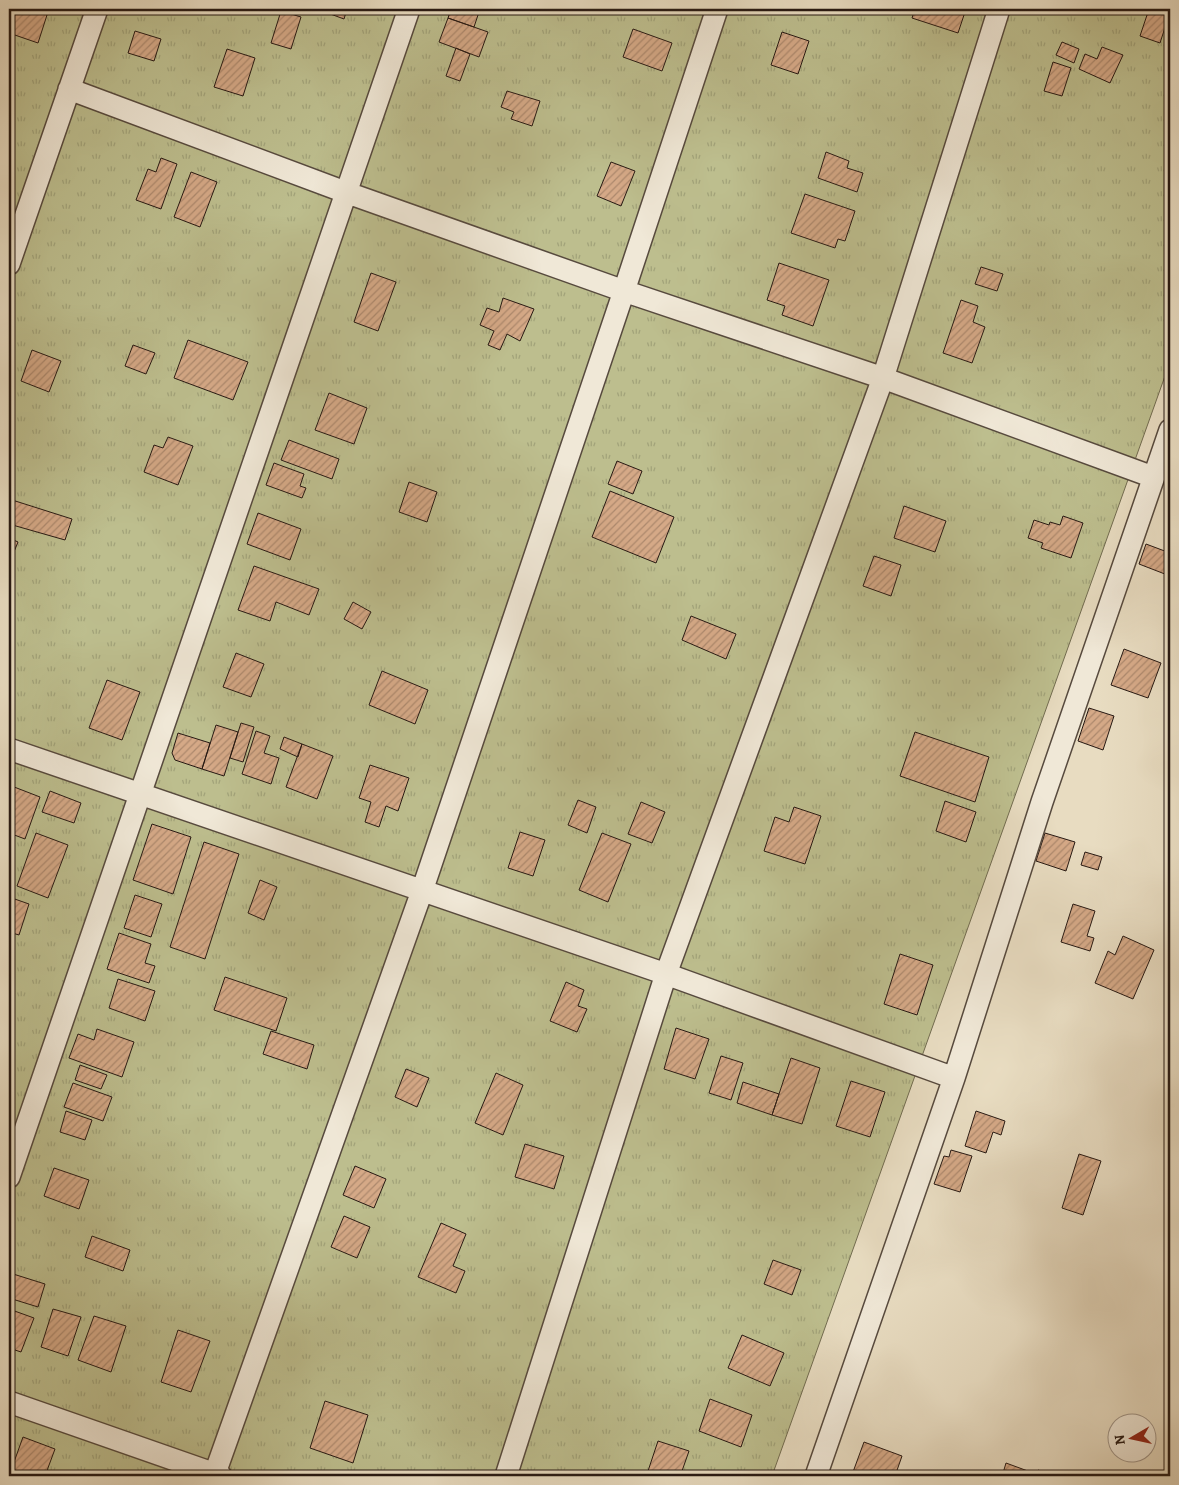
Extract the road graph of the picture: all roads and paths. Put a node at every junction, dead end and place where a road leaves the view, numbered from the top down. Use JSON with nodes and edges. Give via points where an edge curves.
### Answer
{"nodes":[{"id":1,"x":97,"y":9,"type":"edge"},
{"id":2,"x":409,"y":9,"type":"edge"},
{"id":3,"x":717,"y":9,"type":"edge"},
{"id":4,"x":999,"y":9,"type":"edge"},
{"id":5,"x":69,"y":89,"type":"junction"},
{"id":6,"x":345,"y":192,"type":"junction"},
{"id":7,"x":9,"y":264,"type":"edge"},
{"id":8,"x":624,"y":291,"type":"junction"},
{"id":9,"x":883,"y":378,"type":"junction"},
{"id":10,"x":1170,"y":430,"type":"edge"},
{"id":11,"x":1153,"y":477,"type":"junction"},
{"id":12,"x":9,"y":749,"type":"edge"},
{"id":13,"x":139,"y":795,"type":"junction"},
{"id":14,"x":422,"y":892,"type":"junction"},
{"id":15,"x":666,"y":974,"type":"junction"},
{"id":16,"x":954,"y":1078,"type":"junction"},
{"id":17,"x":9,"y":1177,"type":"edge"},
{"id":18,"x":9,"y":1402,"type":"edge"},
{"id":19,"x":217,"y":1475,"type":"edge"},
{"id":20,"x":506,"y":1476,"type":"edge"},
{"id":21,"x":816,"y":1476,"type":"edge"}],
"edges":[{"from":1,"to":5,"type":"street"},
{"from":2,"to":6,"type":"street"},
{"from":3,"to":8,"type":"street"},
{"from":4,"to":9,"type":"street"},
{"from":5,"to":6,"type":"street"},
{"from":5,"to":7,"type":"street"},
{"from":6,"to":8,"type":"street"},
{"from":6,"to":13,"type":"street"},
{"from":8,"to":9,"type":"street"},
{"from":8,"to":14,"type":"street"},
{"from":9,"to":11,"type":"street"},
{"from":9,"to":15,"type":"street"},
{"from":10,"to":11,"type":"street"},
{"from":11,"to":16,"type":"street","via":[[1042,802]]},
{"from":12,"to":13,"type":"street"},
{"from":13,"to":14,"type":"street"},
{"from":13,"to":17,"type":"street"},
{"from":14,"to":15,"type":"street"},
{"from":14,"to":19,"type":"street"},
{"from":15,"to":16,"type":"street"},
{"from":15,"to":20,"type":"street"},
{"from":16,"to":21,"type":"street"},
{"from":18,"to":19,"type":"street"}]}
